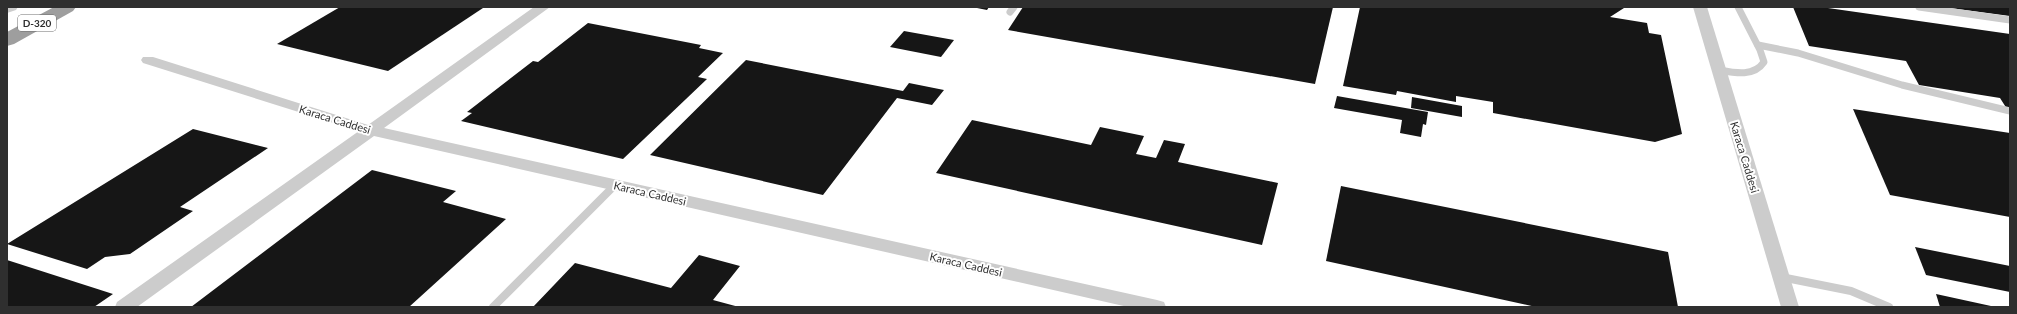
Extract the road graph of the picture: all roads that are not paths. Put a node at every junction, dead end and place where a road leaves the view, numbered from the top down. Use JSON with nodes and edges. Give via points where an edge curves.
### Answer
{"nodes":[{"id":1,"x":11,"y":7,"type":"edge"},
{"id":2,"x":41,"y":7,"type":"edge"},
{"id":3,"x":66,"y":7,"type":"edge"},
{"id":4,"x":543,"y":7,"type":"edge"},
{"id":5,"x":1700,"y":7,"type":"edge"},
{"id":6,"x":1738,"y":7,"type":"edge"},
{"id":7,"x":1919,"y":7,"type":"edge"},
{"id":8,"x":7,"y":9,"type":"edge"},
{"id":9,"x":2010,"y":20,"type":"edge"},
{"id":10,"x":7,"y":25,"type":"edge"},
{"id":11,"x":7,"y":40,"type":"edge"},
{"id":12,"x":1758,"y":45,"type":"junction"},
{"id":13,"x":148,"y":60,"type":"dead end"},
{"id":14,"x":1719,"y":70,"type":"junction"},
{"id":15,"x":2010,"y":111,"type":"edge"},
{"id":16,"x":370,"y":130,"type":"junction"},
{"id":17,"x":615,"y":185,"type":"junction"},
{"id":18,"x":1781,"y":276,"type":"junction"},
{"id":19,"x":124,"y":307,"type":"edge"},
{"id":20,"x":493,"y":307,"type":"edge"},
{"id":21,"x":1157,"y":307,"type":"edge"},
{"id":22,"x":1790,"y":307,"type":"edge"},
{"id":23,"x":1889,"y":307,"type":"edge"}],
"edges":[{"from":1,"to":8,"type":"street"},
{"from":2,"to":10,"type":"highway","number":"D-320"},
{"from":3,"to":11,"type":"highway","number":"D-320"},
{"from":4,"to":16,"type":"street"},
{"from":5,"to":14,"type":"street","name":"Karaca Caddesi"},
{"from":6,"to":12,"type":"lane"},
{"from":7,"to":9,"type":"lane"},
{"from":12,"to":14,"type":"lane","via":[[1764,62],[1758,69],[1742,73]]},
{"from":12,"to":15,"type":"lane","via":[[1798,53],[1902,85]]},
{"from":13,"to":16,"type":"street","name":"Karaca Caddesi"},
{"from":14,"to":18,"type":"street","name":"Karaca Caddesi"},
{"from":16,"to":17,"type":"street","name":"Karaca Caddesi"},
{"from":16,"to":19,"type":"street"},
{"from":17,"to":20,"type":"lane"},
{"from":17,"to":21,"type":"street","name":"Karaca Caddesi"},
{"from":18,"to":22,"type":"street","name":"Karaca Caddesi"},
{"from":18,"to":23,"type":"lane","via":[[1838,289]]}]}
